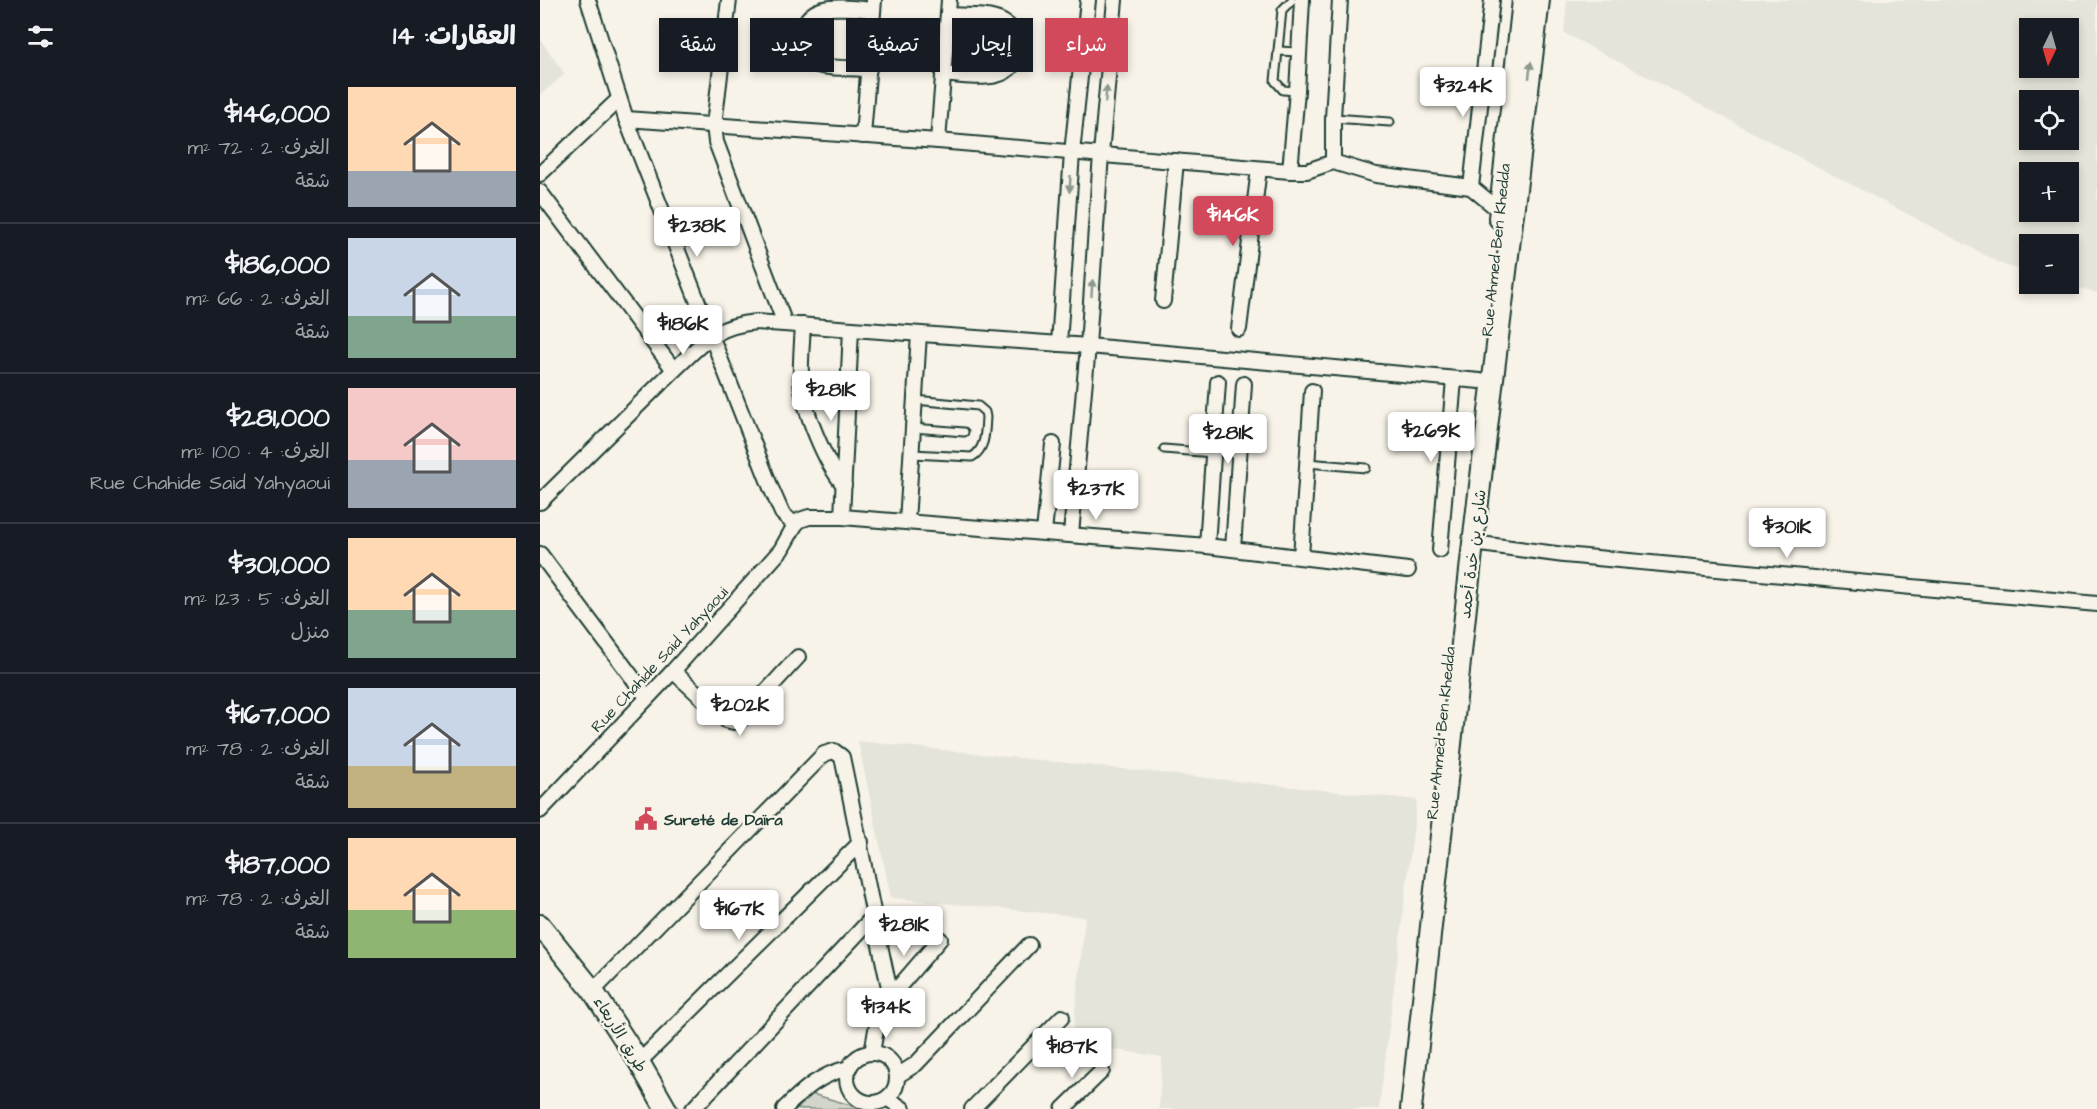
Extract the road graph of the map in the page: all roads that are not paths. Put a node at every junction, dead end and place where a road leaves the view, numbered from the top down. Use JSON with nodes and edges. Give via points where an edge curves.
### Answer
{"nodes":[{"id":1,"x":588,"y":0,"type":"edge"},
{"id":2,"x":729,"y":0,"type":"edge"},
{"id":3,"x":949,"y":0,"type":"edge"},
{"id":4,"x":1088,"y":0,"type":"edge"},
{"id":5,"x":1115,"y":0,"type":"edge"},
{"id":6,"x":1292,"y":0,"type":"edge"},
{"id":7,"x":1302,"y":0,"type":"edge"},
{"id":8,"x":1340,"y":0,"type":"edge"},
{"id":9,"x":1492,"y":0,"type":"edge"},
{"id":10,"x":1523,"y":0,"type":"edge"},
{"id":11,"x":1539,"y":0,"type":"edge"},
{"id":12,"x":874,"y":5,"type":"edge"},
{"id":13,"x":948,"y":15,"type":"junction"},
{"id":14,"x":1278,"y":51,"type":"junction"},
{"id":15,"x":1299,"y":52,"type":"junction"},
{"id":16,"x":846,"y":67,"type":"edge"},
{"id":17,"x":868,"y":72,"type":"edge"},
{"id":18,"x":943,"y":74,"type":"junction"},
{"id":19,"x":1297,"y":91,"type":"junction"},
{"id":20,"x":619,"y":99,"type":"junction"},
{"id":21,"x":1333,"y":118,"type":"junction"},
{"id":22,"x":626,"y":119,"type":"junction"},
{"id":23,"x":1390,"y":122,"type":"dead end"},
{"id":24,"x":714,"y":125,"type":"junction"},
{"id":25,"x":863,"y":136,"type":"junction"},
{"id":26,"x":938,"y":141,"type":"junction"},
{"id":27,"x":1072,"y":153,"type":"junction"},
{"id":28,"x":1101,"y":154,"type":"junction"},
{"id":29,"x":1176,"y":161,"type":"junction"},
{"id":30,"x":1333,"y":162,"type":"junction"},
{"id":31,"x":1258,"y":169,"type":"junction"},
{"id":32,"x":1290,"y":171,"type":"junction"},
{"id":33,"x":540,"y":174,"type":"edge"},
{"id":34,"x":1471,"y":187,"type":"junction"},
{"id":35,"x":540,"y":192,"type":"edge"},
{"id":36,"x":1500,"y":211,"type":"junction"},
{"id":37,"x":1163,"y":301,"type":"dead end"},
{"id":38,"x":785,"y":324,"type":"junction"},
{"id":39,"x":803,"y":325,"type":"junction"},
{"id":40,"x":851,"y":329,"type":"junction"},
{"id":41,"x":1239,"y":329,"type":"dead end"},
{"id":42,"x":919,"y":334,"type":"junction"},
{"id":43,"x":711,"y":335,"type":"junction"},
{"id":44,"x":1059,"y":344,"type":"junction"},
{"id":45,"x":1088,"y":346,"type":"junction"},
{"id":46,"x":674,"y":370,"type":"junction"},
{"id":47,"x":1454,"y":379,"type":"junction"},
{"id":48,"x":1480,"y":381,"type":"junction"},
{"id":49,"x":1218,"y":382,"type":"dead end"},
{"id":50,"x":1244,"y":384,"type":"dead end"},
{"id":51,"x":1312,"y":391,"type":"dead end"},
{"id":52,"x":915,"y":400,"type":"junction"},
{"id":53,"x":913,"y":428,"type":"junction"},
{"id":54,"x":964,"y":432,"type":"dead end"},
{"id":55,"x":1053,"y":444,"type":"dead end"},
{"id":56,"x":1164,"y":449,"type":"dead end"},
{"id":57,"x":1213,"y":453,"type":"junction"},
{"id":58,"x":912,"y":454,"type":"junction"},
{"id":59,"x":1307,"y":463,"type":"junction"},
{"id":60,"x":1366,"y":468,"type":"dead end"},
{"id":61,"x":844,"y":485,"type":"junction"},
{"id":62,"x":540,"y":502,"type":"edge"},
{"id":63,"x":842,"y":517,"type":"junction"},
{"id":64,"x":908,"y":522,"type":"junction"},
{"id":65,"x":795,"y":525,"type":"junction"},
{"id":66,"x":1044,"y":532,"type":"junction"},
{"id":67,"x":1071,"y":534,"type":"junction"},
{"id":68,"x":1473,"y":543,"type":"junction"},
{"id":69,"x":1207,"y":546,"type":"junction"},
{"id":70,"x":1233,"y":549,"type":"junction"},
{"id":71,"x":1440,"y":550,"type":"dead end"},
{"id":72,"x":540,"y":554,"type":"edge"},
{"id":73,"x":1301,"y":557,"type":"junction"},
{"id":74,"x":1408,"y":570,"type":"dead end"},
{"id":75,"x":2097,"y":604,"type":"edge"},
{"id":76,"x":798,"y":657,"type":"dead end"},
{"id":77,"x":673,"y":671,"type":"junction"},
{"id":78,"x":647,"y":696,"type":"junction"},
{"id":79,"x":540,"y":811,"type":"edge"},
{"id":80,"x":861,"y":842,"type":"junction"},
{"id":81,"x":873,"y":917,"type":"junction"},
{"id":82,"x":540,"y":925,"type":"edge"},
{"id":83,"x":940,"y":939,"type":"dead end"},
{"id":84,"x":1029,"y":945,"type":"dead end"},
{"id":85,"x":593,"y":991,"type":"junction"},
{"id":86,"x":891,"y":996,"type":"junction"},
{"id":87,"x":1062,"y":1017,"type":"dead end"},
{"id":88,"x":872,"y":1053,"type":"junction"},
{"id":89,"x":639,"y":1062,"type":"junction"},
{"id":90,"x":849,"y":1068,"type":"junction"},
{"id":91,"x":1102,"y":1071,"type":"dead end"},
{"id":92,"x":897,"y":1076,"type":"junction"},
{"id":93,"x":887,"y":1098,"type":"junction"},
{"id":94,"x":666,"y":1109,"type":"edge"},
{"id":95,"x":693,"y":1109,"type":"edge"},
{"id":96,"x":784,"y":1109,"type":"edge"},
{"id":97,"x":903,"y":1109,"type":"edge"},
{"id":98,"x":972,"y":1109,"type":"edge"},
{"id":99,"x":1063,"y":1109,"type":"edge"},
{"id":100,"x":1399,"y":1109,"type":"edge"},
{"id":101,"x":1411,"y":1109,"type":"edge"}],
"edges":[{"from":1,"to":20,"type":"street"},
{"from":2,"to":24,"type":"street"},
{"from":3,"to":13,"type":"street"},
{"from":4,"to":27,"type":"street"},
{"from":28,"to":5,"type":"street","one_way":true},
{"from":6,"to":14,"type":"lane","via":[[1282,10]]},
{"from":7,"to":15,"type":"street"},
{"from":8,"to":21,"type":"street"},
{"from":9,"to":34,"type":"street"},
{"from":10,"to":36,"type":"main road","name":"Rue Ahmed Ben Khedda"},
{"from":68,"to":11,"type":"main road","name":"شارع بن خدة أحمد","one_way":true},
{"from":12,"to":16,"type":"street","via":[[817,7],[803,20],[801,53],[812,63]]},
{"from":13,"to":18,"type":"street"},
{"from":13,"to":18,"type":"street","via":[[1002,21],[1012,29],[1017,49],[1015,59],[1002,74]]},
{"from":14,"to":15,"type":"lane"},
{"from":14,"to":19,"type":"lane","via":[[1276,84],[1283,90]]},
{"from":15,"to":19,"type":"street"},
{"from":17,"to":25,"type":"street"},
{"from":18,"to":26,"type":"street"},
{"from":19,"to":32,"type":"street"},
{"from":20,"to":22,"type":"street"},
{"from":20,"to":33,"type":"street"},
{"from":21,"to":23,"type":"lane"},
{"from":21,"to":30,"type":"street"},
{"from":22,"to":24,"type":"street"},
{"from":22,"to":43,"type":"street"},
{"from":24,"to":25,"type":"street"},
{"from":24,"to":38,"type":"street","via":[[719,152]]},
{"from":25,"to":26,"type":"street"},
{"from":26,"to":27,"type":"street"},
{"from":27,"to":28,"type":"street"},
{"from":27,"to":44,"type":"street","one_way":true},
{"from":28,"to":29,"type":"street"},
{"from":45,"to":28,"type":"street","one_way":true},
{"from":29,"to":31,"type":"street"},
{"from":29,"to":37,"type":"street"},
{"from":30,"to":32,"type":"street","via":[[1307,171]]},
{"from":30,"to":34,"type":"street","via":[[1376,175]]},
{"from":31,"to":32,"type":"street"},
{"from":31,"to":41,"type":"street"},
{"from":34,"to":36,"type":"street"},
{"from":35,"to":46,"type":"street"},
{"from":36,"to":48,"type":"main road","name":"Rue Ahmed Ben Khedda"},
{"from":38,"to":39,"type":"street"},
{"from":38,"to":43,"type":"street","via":[[744,323]]},
{"from":39,"to":40,"type":"street"},
{"from":39,"to":61,"type":"street","via":[[804,398],[827,460]]},
{"from":40,"to":42,"type":"street"},
{"from":40,"to":61,"type":"street"},
{"from":42,"to":44,"type":"street"},
{"from":42,"to":52,"type":"street"},
{"from":43,"to":46,"type":"street"},
{"from":43,"to":65,"type":"street","via":[[782,513]]},
{"from":44,"to":45,"type":"street"},
{"from":45,"to":47,"type":"street"},
{"from":45,"to":67,"type":"street"},
{"from":46,"to":62,"type":"street"},
{"from":47,"to":48,"type":"street"},
{"from":47,"to":71,"type":"street"},
{"from":48,"to":100,"type":"main road","name":"Rue Ahmed Ben Khedda"},
{"from":49,"to":57,"type":"street"},
{"from":50,"to":70,"type":"street"},
{"from":51,"to":59,"type":"street"},
{"from":52,"to":53,"type":"street"},
{"from":52,"to":58,"type":"lane","via":[[978,406],[986,417],[982,446],[972,457]]},
{"from":53,"to":54,"type":"lane"},
{"from":53,"to":58,"type":"street"},
{"from":55,"to":66,"type":"street"},
{"from":56,"to":57,"type":"lane"},
{"from":57,"to":69,"type":"street"},
{"from":58,"to":64,"type":"street"},
{"from":59,"to":60,"type":"lane"},
{"from":59,"to":73,"type":"street"},
{"from":61,"to":63,"type":"street"},
{"from":63,"to":64,"type":"street"},
{"from":63,"to":65,"type":"street","via":[[809,517]]},
{"from":64,"to":66,"type":"street"},
{"from":65,"to":77,"type":"street","name":"Rue Chahide Said Yahyaoui","via":[[781,550]]},
{"from":66,"to":67,"type":"street"},
{"from":67,"to":69,"type":"street"},
{"from":68,"to":75,"type":"street"},
{"from":68,"to":101,"type":"main road","name":"شارع بن خدة أحمد"},
{"from":69,"to":70,"type":"street"},
{"from":70,"to":73,"type":"street"},
{"from":72,"to":78,"type":"street"},
{"from":73,"to":74,"type":"street"},
{"from":76,"to":77,"type":"street","via":[[734,722],[726,720]]},
{"from":77,"to":78,"type":"street","name":"Rue Chahide Said Yahyaoui"},
{"from":78,"to":79,"type":"street","name":"Rue Chahide Said Yahyaoui"},
{"from":80,"to":81,"type":"street"},
{"from":80,"to":85,"type":"street","via":[[842,757],[829,752]]},
{"from":80,"to":89,"type":"street"},
{"from":81,"to":86,"type":"street"},
{"from":81,"to":95,"type":"street"},
{"from":82,"to":85,"type":"main road","name":"طريق الأربعاء"},
{"from":83,"to":86,"type":"street"},
{"from":84,"to":92,"type":"street","via":[[916,1064]]},
{"from":85,"to":89,"type":"main road","name":"طريق الأربعاء"},
{"from":86,"to":88,"type":"street","via":[[877,1024]]},
{"from":87,"to":98,"type":"street"},
{"from":88,"to":90,"type":"street","via":[[862,1054]]},
{"from":88,"to":92,"type":"street","via":[[890,1059]]},
{"from":89,"to":94,"type":"main road","name":"طريق الأربعاء"},
{"from":90,"to":93,"type":"street","via":[[848,1084],[856,1097],[872,1102]]},
{"from":90,"to":96,"type":"street","via":[[818,1079]]},
{"from":91,"to":99,"type":"street"},
{"from":92,"to":93,"type":"street"},
{"from":93,"to":97,"type":"street"}]}
